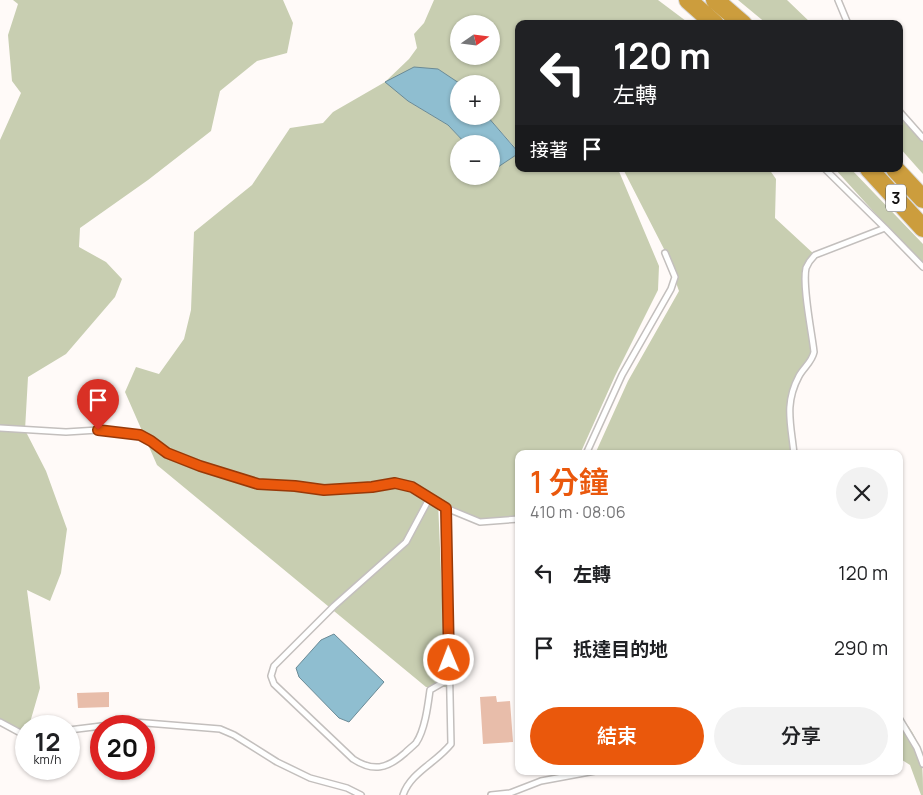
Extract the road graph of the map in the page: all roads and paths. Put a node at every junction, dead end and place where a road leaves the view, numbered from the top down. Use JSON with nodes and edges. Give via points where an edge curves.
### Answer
{"nodes":[{"id":1,"x":688,"y":0,"type":"edge"},
{"id":2,"x":715,"y":0,"type":"edge"},
{"id":3,"x":838,"y":0,"type":"edge"},
{"id":4,"x":710,"y":20,"type":"edge"},
{"id":5,"x":738,"y":20,"type":"edge"},
{"id":6,"x":846,"y":20,"type":"edge"},
{"id":7,"x":903,"y":116,"type":"edge"},
{"id":8,"x":923,"y":138,"type":"edge"},
{"id":9,"x":828,"y":172,"type":"edge"},
{"id":10,"x":873,"y":172,"type":"edge"},
{"id":11,"x":898,"y":172,"type":"edge"},
{"id":12,"x":923,"y":199,"type":"edge"},
{"id":13,"x":885,"y":228,"type":"junction"},
{"id":14,"x":923,"y":228,"type":"edge"},
{"id":15,"x":665,"y":253,"type":"dead end"},
{"id":16,"x":923,"y":267,"type":"edge"},
{"id":17,"x":0,"y":428,"type":"edge"},
{"id":18,"x":588,"y":450,"type":"edge"},
{"id":19,"x":793,"y":450,"type":"edge"},
{"id":20,"x":429,"y":499,"type":"junction"},
{"id":21,"x":446,"y":508,"type":"junction"},
{"id":22,"x":515,"y":519,"type":"edge"},
{"id":23,"x":449,"y":679,"type":"junction"},
{"id":24,"x":0,"y":722,"type":"edge"},
{"id":25,"x":903,"y":725,"type":"edge"},
{"id":26,"x":80,"y":729,"type":"edge"},
{"id":27,"x":15,"y":730,"type":"edge"},
{"id":28,"x":923,"y":764,"type":"edge"},
{"id":29,"x":577,"y":775,"type":"edge"},
{"id":30,"x":361,"y":795,"type":"edge"},
{"id":31,"x":403,"y":795,"type":"edge"},
{"id":32,"x":491,"y":795,"type":"edge"}],
"edges":[{"from":1,"to":4,"type":"highway"},
{"from":2,"to":5,"type":"highway"},
{"from":3,"to":6,"type":"lane"},
{"from":7,"to":8,"type":"lane"},
{"from":9,"to":13,"type":"lane"},
{"from":10,"to":14,"type":"highway","number":"3"},
{"from":11,"to":12,"type":"highway","number":"3"},
{"from":13,"to":16,"type":"lane"},
{"from":13,"to":19,"type":"lane","via":[[815,255],[806,268],[814,352],[800,375],[788,408]]},
{"from":15,"to":18,"type":"lane","via":[[675,276],[671,289],[622,375]]},
{"from":17,"to":20,"type":"lane","via":[[66,432],[98,430],[140,435],[167,453],[258,484],[324,490],[395,483],[412,487]]},
{"from":20,"to":21,"type":"lane"},
{"from":20,"to":23,"type":"lane","via":[[406,542],[334,606],[274,666],[271,676],[274,684],[353,759],[365,767],[377,768],[396,761],[416,742],[427,714],[430,690]]},
{"from":21,"to":22,"type":"lane","via":[[480,522]]},
{"from":21,"to":23,"type":"lane"},
{"from":23,"to":31,"type":"lane","via":[[450,744],[443,754],[409,782]]},
{"from":24,"to":27,"type":"lane"},
{"from":25,"to":28,"type":"lane"},
{"from":26,"to":30,"type":"lane","via":[[134,722],[220,730],[234,734],[276,762],[310,778]]},
{"from":29,"to":32,"type":"lane"}]}
